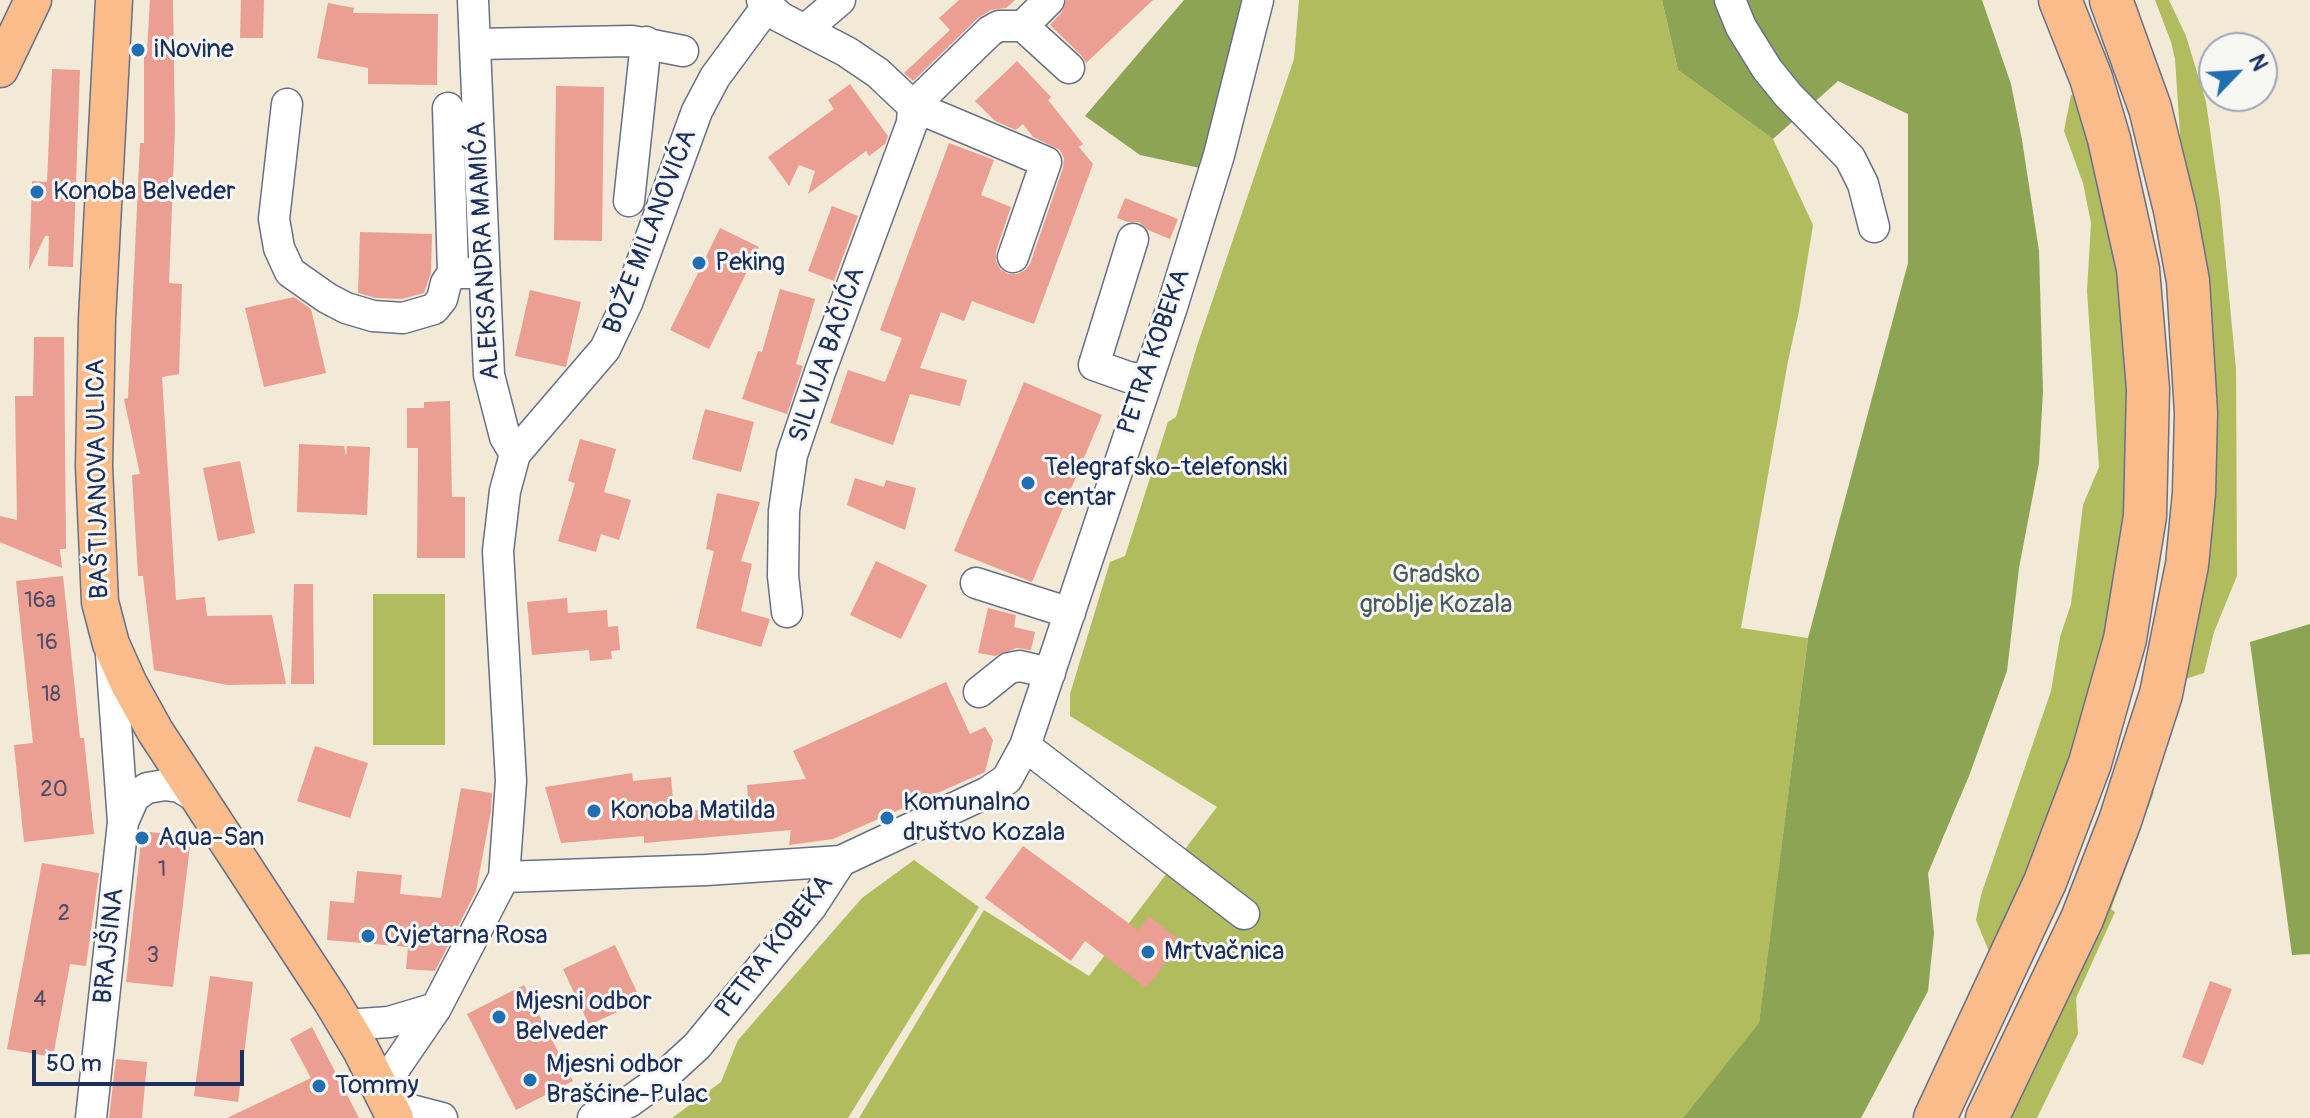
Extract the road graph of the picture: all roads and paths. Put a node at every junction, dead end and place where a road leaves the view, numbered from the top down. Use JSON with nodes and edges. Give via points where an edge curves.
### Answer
{"nodes":[{"id":1,"x":33,"y":0,"type":"edge"},
{"id":2,"x":114,"y":0,"type":"edge"},
{"id":3,"x":473,"y":0,"type":"edge"},
{"id":4,"x":840,"y":0,"type":"edge"},
{"id":5,"x":1049,"y":0,"type":"edge"},
{"id":6,"x":1258,"y":0,"type":"edge"},
{"id":7,"x":1730,"y":0,"type":"edge"},
{"id":8,"x":2060,"y":0,"type":"edge"},
{"id":9,"x":2111,"y":0,"type":"edge"},
{"id":10,"x":765,"y":3,"type":"edge"},
{"id":11,"x":1023,"y":26,"type":"junction"},
{"id":12,"x":806,"y":29,"type":"junction"},
{"id":13,"x":646,"y":42,"type":"junction"},
{"id":14,"x":476,"y":44,"type":"junction"},
{"id":15,"x":683,"y":51,"type":"dead end"},
{"id":16,"x":1069,"y":68,"type":"dead end"},
{"id":17,"x":0,"y":69,"type":"edge"},
{"id":18,"x":287,"y":104,"type":"dead end"},
{"id":19,"x":913,"y":106,"type":"junction"},
{"id":20,"x":448,"y":108,"type":"dead end"},
{"id":21,"x":629,"y":201,"type":"dead end"},
{"id":22,"x":1874,"y":227,"type":"dead end"},
{"id":23,"x":1133,"y":239,"type":"dead end"},
{"id":24,"x":1013,"y":257,"type":"dead end"},
{"id":25,"x":453,"y":273,"type":"junction"},
{"id":26,"x":483,"y":273,"type":"junction"},
{"id":27,"x":1147,"y":380,"type":"junction"},
{"id":28,"x":515,"y":454,"type":"junction"},
{"id":29,"x":976,"y":583,"type":"dead end"},
{"id":30,"x":787,"y":612,"type":"dead end"},
{"id":31,"x":1070,"y":613,"type":"junction"},
{"id":32,"x":111,"y":644,"type":"junction"},
{"id":33,"x":1050,"y":673,"type":"junction"},
{"id":34,"x":979,"y":692,"type":"dead end"},
{"id":35,"x":1025,"y":746,"type":"junction"},
{"id":36,"x":198,"y":798,"type":"junction"},
{"id":37,"x":123,"y":822,"type":"junction"},
{"id":38,"x":841,"y":861,"type":"junction"},
{"id":39,"x":504,"y":877,"type":"junction"},
{"id":40,"x":1244,"y":914,"type":"dead end"},
{"id":41,"x":436,"y":1008,"type":"junction"},
{"id":42,"x":346,"y":1025,"type":"junction"},
{"id":43,"x":389,"y":1105,"type":"edge"},
{"id":44,"x":91,"y":1118,"type":"edge"},
{"id":45,"x":442,"y":1118,"type":"edge"},
{"id":46,"x":593,"y":1118,"type":"edge"},
{"id":47,"x":1935,"y":1118,"type":"edge"},
{"id":48,"x":1987,"y":1118,"type":"edge"}],
"edges":[{"from":1,"to":17,"type":"main road"},
{"from":2,"to":32,"type":"main road","name":"BAŠTIJANOVA ULICA","via":[[94,466],[100,602]]},
{"from":3,"to":14,"type":"street","name":"ALEKSANDRA MAMIĆA"},
{"from":4,"to":12,"type":"street"},
{"from":5,"to":11,"type":"street"},
{"from":6,"to":27,"type":"street","name":"PETRA KOBEKA","via":[[1219,155]]},
{"from":7,"to":22,"type":"street","via":[[1767,69],[1850,158]]},
{"from":8,"to":47,"type":"highway","via":[[2109,139],[2138,269],[2148,389],[2145,516],[2125,639],[2090,763],[2045,882]]},
{"from":9,"to":48,"type":"highway","via":[[2150,108],[2188,281],[2196,413],[2187,565],[2161,694],[2120,821],[2082,919]]},
{"from":10,"to":12,"type":"street"},
{"from":10,"to":28,"type":"street","name":"BOŽE MILANOVIĆA","via":[[697,111],[605,349]]},
{"from":11,"to":16,"type":"street"},
{"from":11,"to":19,"type":"street","via":[[990,31]]},
{"from":12,"to":19,"type":"street","via":[[878,73]]},
{"from":13,"to":14,"type":"street"},
{"from":13,"to":15,"type":"street"},
{"from":13,"to":21,"type":"street"},
{"from":14,"to":26,"type":"street","name":"ALEKSANDRA MAMIĆA"},
{"from":18,"to":25,"type":"street","via":[[274,219],[290,272],[346,308],[403,318],[434,309]]},
{"from":19,"to":24,"type":"street","via":[[1046,162]]},
{"from":19,"to":30,"type":"street","name":"SILVIJA BAČIĆA","via":[[912,123],[792,455],[784,511]]},
{"from":20,"to":25,"type":"street"},
{"from":23,"to":27,"type":"street","via":[[1094,365]]},
{"from":25,"to":26,"type":"street"},
{"from":26,"to":28,"type":"street","name":"ALEKSANDRA MAMIĆA","via":[[489,375],[505,437]]},
{"from":27,"to":31,"type":"street","name":"PETRA KOBEKA"},
{"from":28,"to":39,"type":"street","name":"BOŽE MILANOVIĆA","via":[[498,551],[511,781]]},
{"from":29,"to":31,"type":"street"},
{"from":31,"to":33,"type":"street","name":"PETRA KOBEKA"},
{"from":32,"to":36,"type":"main road","name":"BAŠTIJANOVA ULICA","via":[[148,719]]},
{"from":32,"to":37,"type":"street","name":"BRAJŠINA"},
{"from":33,"to":34,"type":"street","via":[[1009,668]]},
{"from":33,"to":35,"type":"street","name":"PETRA KOBEKA"},
{"from":35,"to":38,"type":"street","name":"PETRA KOBEKA","via":[[1007,779],[988,792]]},
{"from":35,"to":40,"type":"street"},
{"from":36,"to":37,"type":"street","name":"BRAJŠINA","via":[[179,787],[147,788],[134,797]]},
{"from":36,"to":42,"type":"main road","name":"BAŠTIJANOVA ULICA"},
{"from":37,"to":44,"type":"street","name":"BRAJŠINA"},
{"from":38,"to":39,"type":"street","name":"PETRA KOBEKA"},
{"from":38,"to":46,"type":"street","name":"PETRA KOBEKA","via":[[811,907],[697,1046],[651,1087]]},
{"from":39,"to":41,"type":"street"},
{"from":41,"to":42,"type":"street","via":[[389,1022]]},
{"from":41,"to":43,"type":"street","via":[[395,1068]]},
{"from":42,"to":43,"type":"main road","name":"BAŠTIJANOVA ULICA"},
{"from":43,"to":45,"type":"street"}]}
